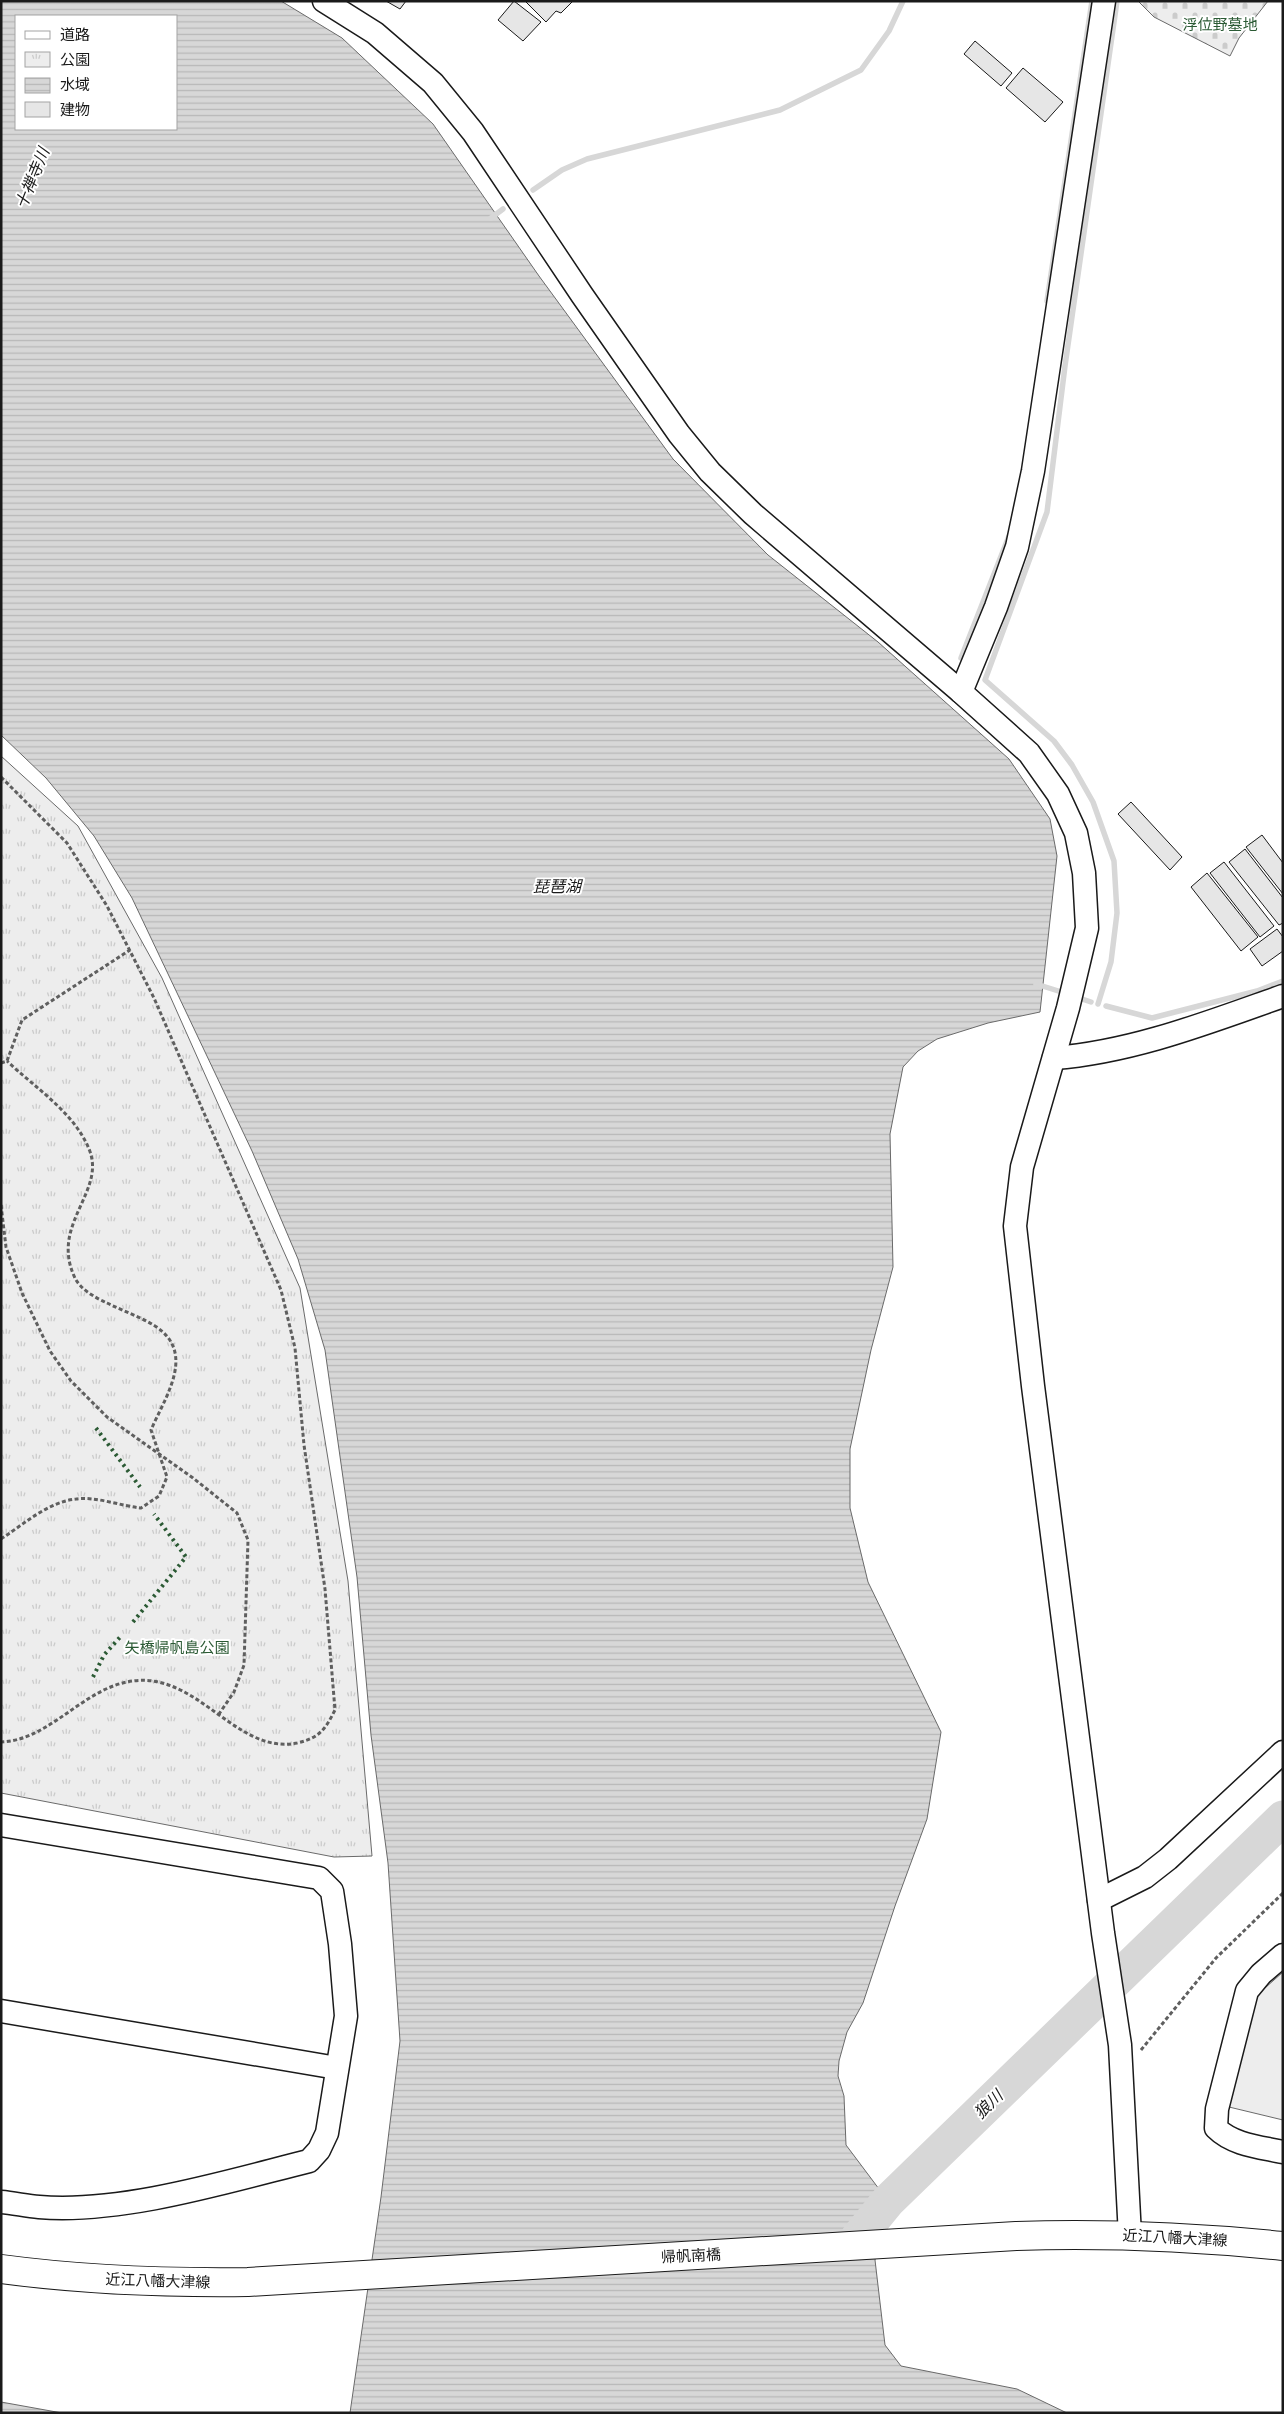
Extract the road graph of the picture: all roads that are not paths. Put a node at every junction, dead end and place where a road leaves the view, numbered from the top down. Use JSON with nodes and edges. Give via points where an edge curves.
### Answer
{"nodes":[{"id":1,"x":324,"y":1,"type":"edge"},
{"id":2,"x":1104,"y":1,"type":"edge"},
{"id":3,"x":961,"y":692,"type":"junction"},
{"id":4,"x":1283,"y":996,"type":"edge"},
{"id":5,"x":1054,"y":1058,"type":"junction"},
{"id":6,"x":1283,"y":1752,"type":"edge"},
{"id":7,"x":1,"y":1825,"type":"edge"},
{"id":8,"x":1099,"y":1900,"type":"junction"},
{"id":9,"x":1283,"y":1955,"type":"edge"},
{"id":10,"x":1,"y":2011,"type":"edge"},
{"id":11,"x":337,"y":2068,"type":"junction"},
{"id":12,"x":1283,"y":2152,"type":"edge"},
{"id":13,"x":1,"y":2202,"type":"edge"},
{"id":14,"x":1067,"y":2234,"type":"joint"},
{"id":15,"x":1130,"y":2236,"type":"junction"},
{"id":16,"x":1283,"y":2246,"type":"edge"},
{"id":17,"x":1,"y":2269,"type":"edge"},
{"id":18,"x":314,"y":2278,"type":"joint"}],
"edges":[{"from":1,"to":3,"type":"street","via":[[382,39],[432,83],[474,132],[582,295],[679,434],[710,472],[753,514]]},
{"from":2,"to":3,"type":"street","via":[[1033,471],[1017,548]]},
{"from":3,"to":5,"type":"street","via":[[1029,753],[1058,794],[1076,833],[1084,873],[1087,928]]},
{"from":4,"to":5,"type":"street","via":[[1144,1042],[1085,1056]]},
{"from":5,"to":8,"type":"street","via":[[1022,1167],[1015,1226]]},
{"from":6,"to":8,"type":"street","via":[[1168,1859],[1145,1877]]},
{"from":7,"to":11,"type":"street","via":[[319,1878],[332,1891],[340,1944],[346,2016]]},
{"from":8,"to":15,"type":"street","via":[[1120,2045]]},
{"from":9,"to":12,"type":"street","via":[[1247,1991],[1217,2109],[1216,2128],[1225,2137],[1238,2142]]},
{"from":10,"to":11,"type":"street"},
{"from":11,"to":13,"type":"street","via":[[327,2133],[309,2161],[192,2190],[96,2206],[40,2207]]},
{"from":14,"to":15,"type":"main road","name":"近江八幡大津線"},
{"from":14,"to":18,"type":"main road","name":"帰帆南橋"},
{"from":15,"to":16,"type":"main road","name":"近江八幡大津線"},
{"from":17,"to":18,"type":"main road","name":"近江八幡大津線","via":[[146,2282]]}]}
